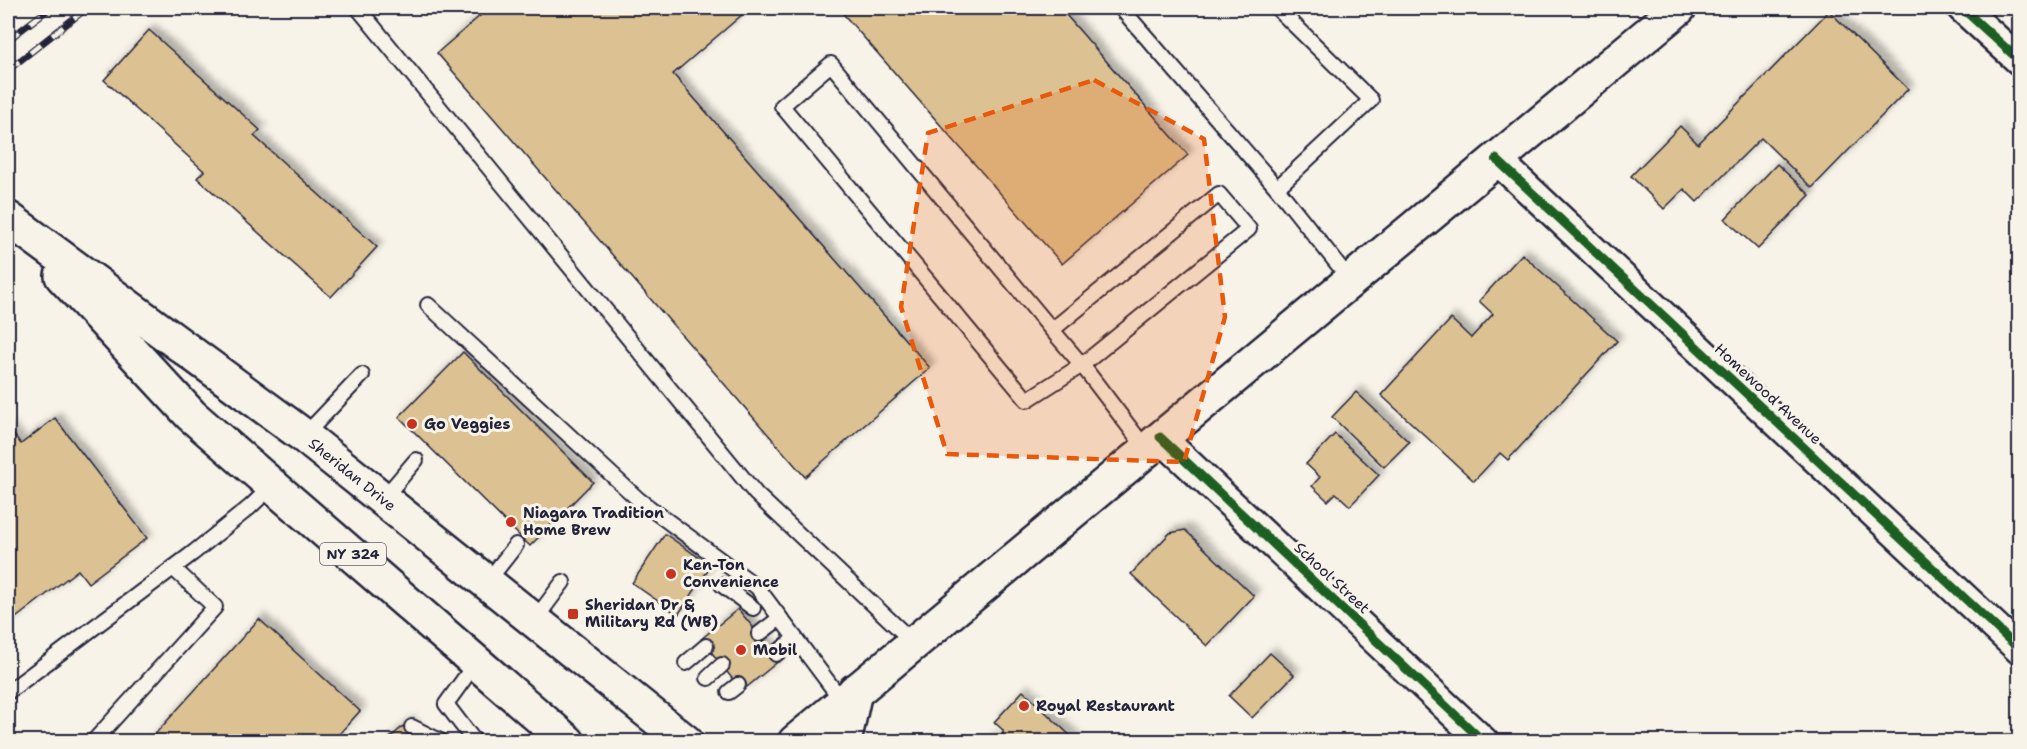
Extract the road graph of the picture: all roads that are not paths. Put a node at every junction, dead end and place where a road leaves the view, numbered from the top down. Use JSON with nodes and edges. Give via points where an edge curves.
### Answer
{"nodes":[{"id":1,"x":358,"y":8,"type":"edge"},
{"id":2,"x":1120,"y":8,"type":"edge"},
{"id":3,"x":1277,"y":8,"type":"edge"},
{"id":4,"x":1962,"y":8,"type":"edge"},
{"id":5,"x":1674,"y":9,"type":"edge"},
{"id":6,"x":2019,"y":61,"type":"edge"},
{"id":7,"x":1496,"y":159,"type":"junction"},
{"id":8,"x":1277,"y":188,"type":"junction"},
{"id":9,"x":8,"y":219,"type":"edge"},
{"id":10,"x":1351,"y":281,"type":"junction"},
{"id":11,"x":428,"y":304,"type":"dead end"},
{"id":12,"x":1052,"y":330,"type":"junction"},
{"id":13,"x":1082,"y":365,"type":"junction"},
{"id":14,"x":362,"y":375,"type":"dead end"},
{"id":15,"x":304,"y":436,"type":"junction"},
{"id":16,"x":1153,"y":443,"type":"junction"},
{"id":17,"x":416,"y":460,"type":"dead end"},
{"id":18,"x":273,"y":485,"type":"junction"},
{"id":19,"x":383,"y":499,"type":"junction"},
{"id":20,"x":516,"y":545,"type":"dead end"},
{"id":21,"x":173,"y":568,"type":"junction"},
{"id":22,"x":487,"y":582,"type":"junction"},
{"id":23,"x":563,"y":582,"type":"dead end"},
{"id":24,"x":722,"y":585,"type":"dead end"},
{"id":25,"x":765,"y":599,"type":"junction"},
{"id":26,"x":780,"y":618,"type":"junction"},
{"id":27,"x":534,"y":621,"type":"junction"},
{"id":28,"x":759,"y":634,"type":"dead end"},
{"id":29,"x":795,"y":638,"type":"junction"},
{"id":30,"x":913,"y":642,"type":"junction"},
{"id":31,"x":706,"y":646,"type":"dead end"},
{"id":32,"x":2019,"y":650,"type":"edge"},
{"id":33,"x":776,"y":654,"type":"dead end"},
{"id":34,"x":477,"y":661,"type":"junction"},
{"id":35,"x":686,"y":663,"type":"dead end"},
{"id":36,"x":722,"y":665,"type":"dead end"},
{"id":37,"x":708,"y":678,"type":"dead end"},
{"id":38,"x":8,"y":692,"type":"edge"},
{"id":39,"x":849,"y":696,"type":"junction"},
{"id":40,"x":412,"y":727,"type":"dead end"},
{"id":41,"x":560,"y":739,"type":"edge"},
{"id":42,"x":469,"y":740,"type":"edge"},
{"id":43,"x":93,"y":741,"type":"edge"},
{"id":44,"x":442,"y":741,"type":"edge"},
{"id":45,"x":686,"y":741,"type":"edge"},
{"id":46,"x":795,"y":741,"type":"edge"},
{"id":47,"x":844,"y":741,"type":"edge"},
{"id":48,"x":1484,"y":741,"type":"edge"}],
"edges":[{"from":1,"to":30,"type":"lane","via":[[756,494]]},
{"from":2,"to":8,"type":"lane"},
{"from":3,"to":8,"type":"lane","via":[[1371,100]]},
{"from":4,"to":6,"type":"street"},
{"from":5,"to":7,"type":"main road"},
{"from":7,"to":10,"type":"main road"},
{"from":7,"to":32,"type":"street","name":"Homewood Avenue"},
{"from":8,"to":10,"type":"lane"},
{"from":9,"to":15,"type":"main road","name":"Sheridan Drive","number":"NY 324"},
{"from":9,"to":18,"type":"main road","name":"Sheridan Drive","number":"NY 324","via":[[191,415]]},
{"from":10,"to":16,"type":"main road"},
{"from":11,"to":25,"type":"lane","via":[[639,501],[757,587]]},
{"from":12,"to":13,"type":"lane"},
{"from":12,"to":13,"type":"lane","via":[[1219,194],[1249,229]]},
{"from":12,"to":13,"type":"lane","via":[[831,64],[782,106],[1027,400]]},
{"from":13,"to":16,"type":"lane"},
{"from":14,"to":15,"type":"lane"},
{"from":15,"to":19,"type":"main road","name":"Sheridan Drive","number":"NY 324"},
{"from":16,"to":30,"type":"main road"},
{"from":16,"to":48,"type":"street","name":"School Street"},
{"from":17,"to":19,"type":"lane"},
{"from":18,"to":21,"type":"lane"},
{"from":18,"to":34,"type":"main road","name":"Sheridan Drive","number":"NY 324"},
{"from":19,"to":22,"type":"main road","name":"Sheridan Drive","number":"NY 324"},
{"from":20,"to":22,"type":"lane"},
{"from":21,"to":38,"type":"lane"},
{"from":21,"to":43,"type":"lane","via":[[215,607]]},
{"from":22,"to":27,"type":"main road","name":"Sheridan Drive","number":"NY 324"},
{"from":23,"to":27,"type":"lane"},
{"from":24,"to":25,"type":"lane","via":[[748,612]]},
{"from":25,"to":26,"type":"lane"},
{"from":26,"to":28,"type":"lane"},
{"from":26,"to":29,"type":"lane"},
{"from":27,"to":45,"type":"main road","name":"Sheridan Drive","number":"NY 324"},
{"from":29,"to":33,"type":"lane"},
{"from":29,"to":39,"type":"lane"},
{"from":30,"to":39,"type":"main road"},
{"from":31,"to":35,"type":"lane"},
{"from":34,"to":41,"type":"main road","name":"Sheridan Drive","number":"NY 324"},
{"from":34,"to":42,"type":"lane","via":[[446,704]]},
{"from":36,"to":37,"type":"lane"},
{"from":39,"to":46,"type":"main road"},
{"from":39,"to":47,"type":"main road"},
{"from":40,"to":44,"type":"lane"}]}
